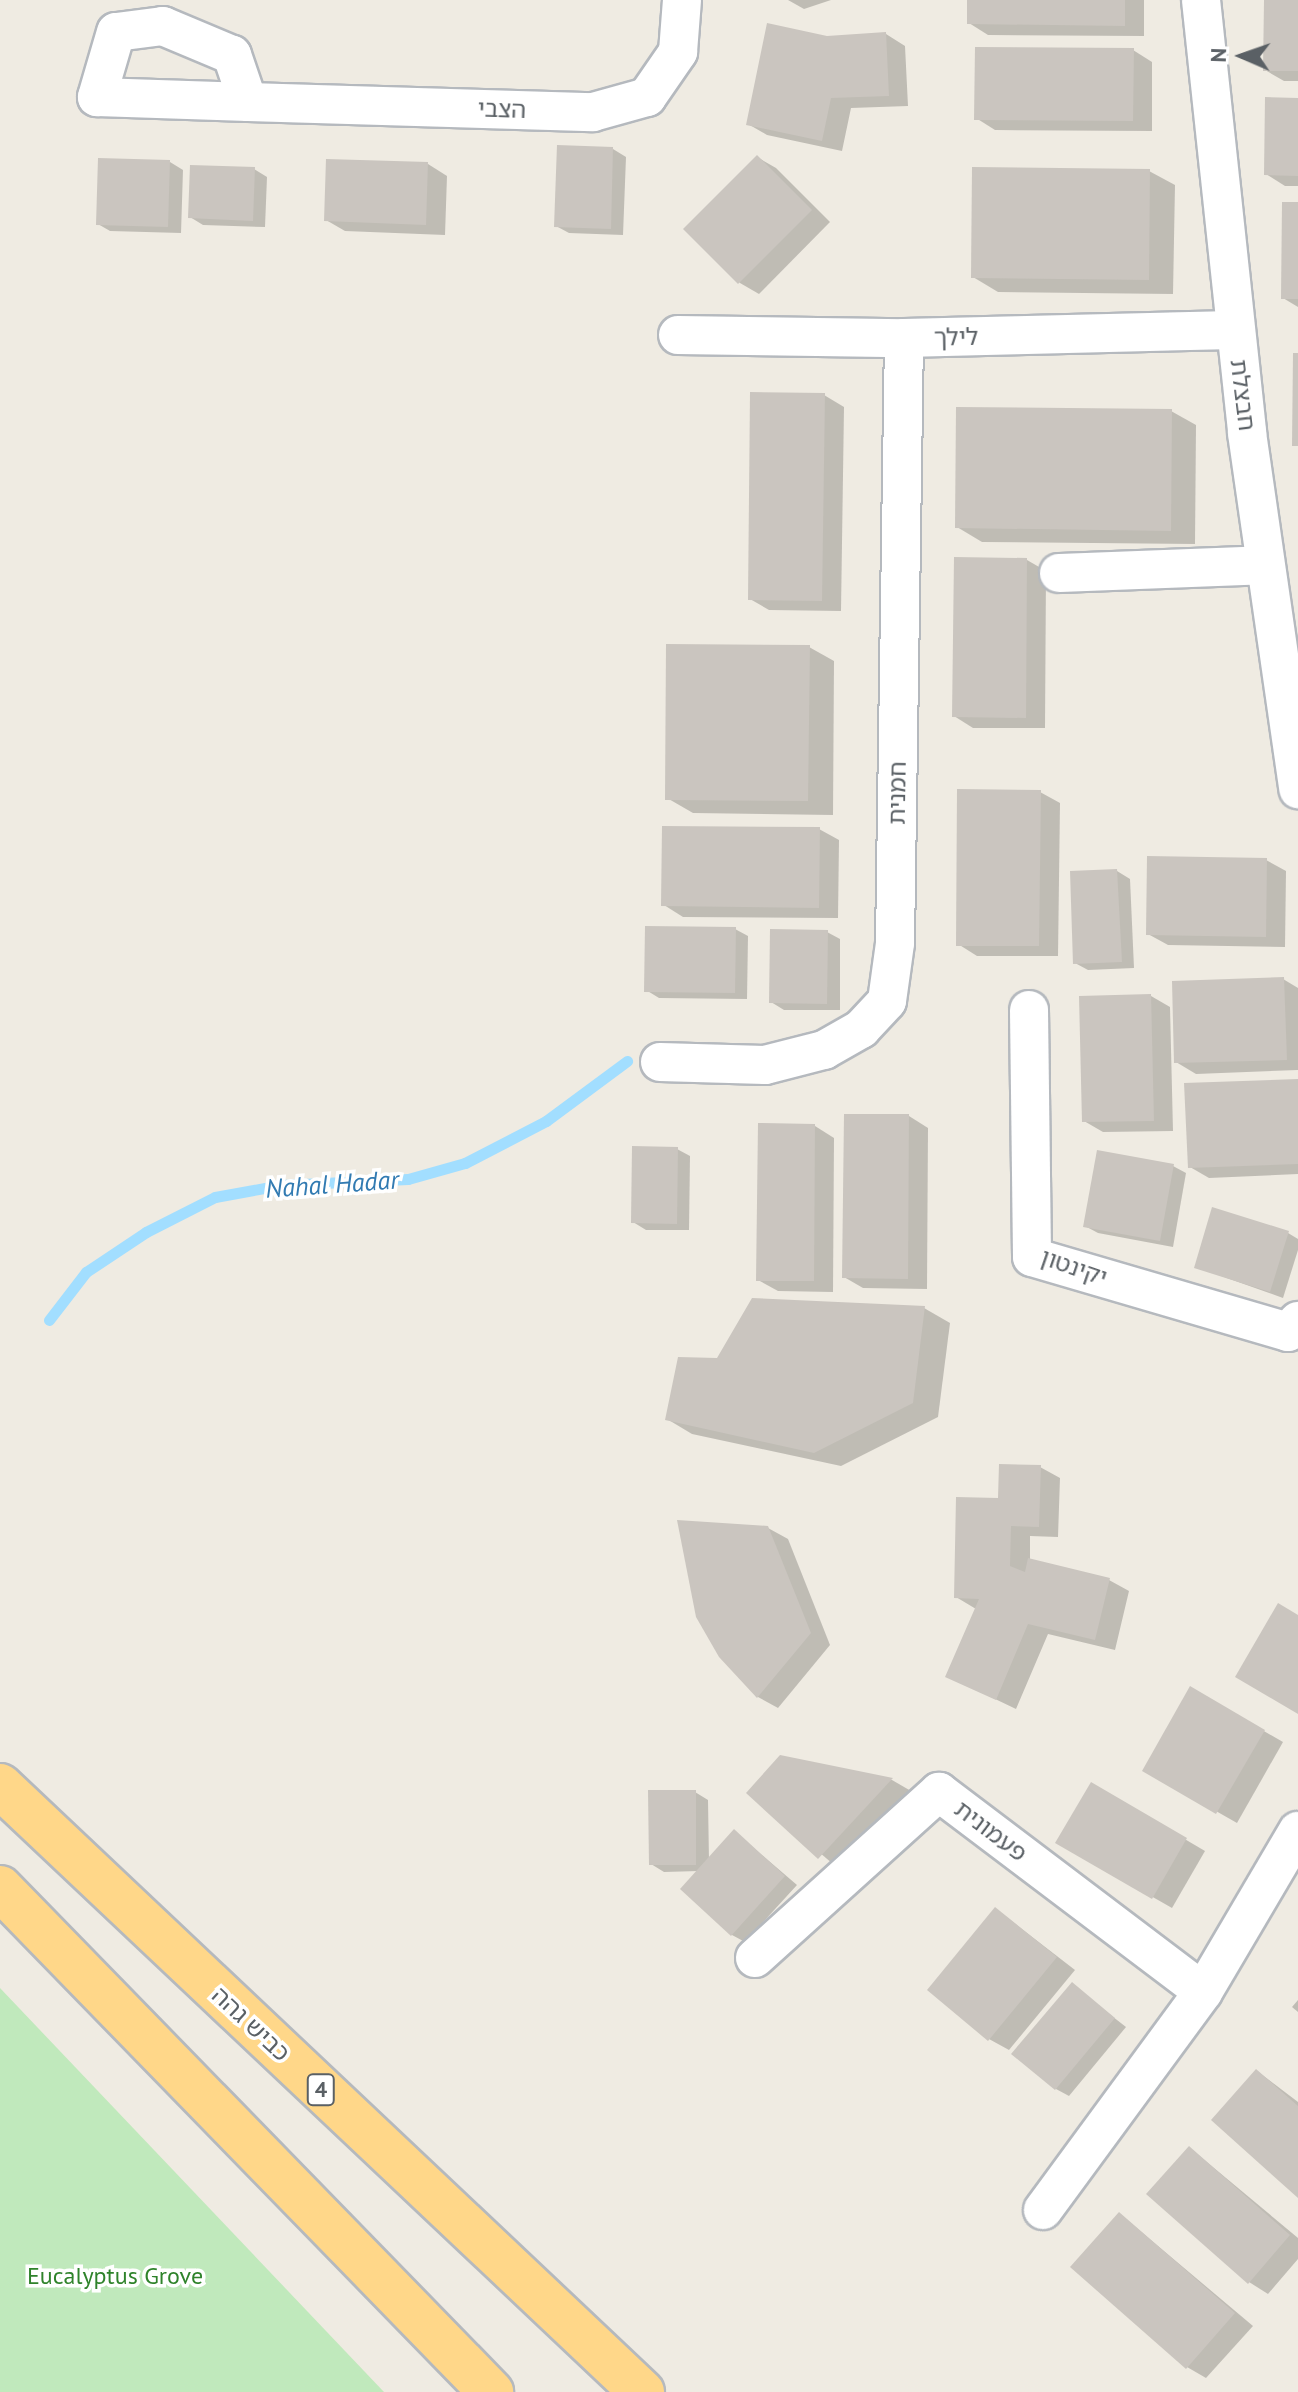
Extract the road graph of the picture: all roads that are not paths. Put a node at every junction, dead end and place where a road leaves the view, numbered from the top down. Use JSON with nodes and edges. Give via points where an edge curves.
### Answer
{"nodes":[{"id":1,"x":682,"y":0,"type":"edge"},
{"id":2,"x":1201,"y":0,"type":"edge"},
{"id":3,"x":248,"y":102,"type":"dead end"},
{"id":4,"x":1234,"y":330,"type":"junction"},
{"id":5,"x":678,"y":335,"type":"dead end"},
{"id":6,"x":904,"y":338,"type":"junction"},
{"id":7,"x":1264,"y":565,"type":"junction"},
{"id":8,"x":1059,"y":573,"type":"dead end"},
{"id":9,"x":1294,"y":749,"type":"edge"},
{"id":10,"x":1298,"y":789,"type":"edge"},
{"id":11,"x":1029,"y":1010,"type":"dead end"},
{"id":12,"x":660,"y":1062,"type":"dead end"},
{"id":13,"x":1298,"y":1321,"type":"edge"},
{"id":14,"x":0,"y":1786,"type":"edge"},
{"id":15,"x":1298,"y":1831,"type":"edge"},
{"id":16,"x":0,"y":1888,"type":"edge"},
{"id":17,"x":755,"y":1958,"type":"dead end"},
{"id":18,"x":1203,"y":1992,"type":"junction"},
{"id":19,"x":1043,"y":2210,"type":"dead end"},
{"id":20,"x":491,"y":2392,"type":"edge"},
{"id":21,"x":642,"y":2392,"type":"edge"}],
"edges":[{"from":1,"to":3,"type":"street","name":"הצבי","via":[[678,52],[647,97],[593,112]]},
{"from":2,"to":4,"type":"street","name":"חבצלת"},
{"from":4,"to":6,"type":"street","name":"לילך"},
{"from":4,"to":7,"type":"street","name":"חבצלת"},
{"from":5,"to":6,"type":"street","name":"לילך"},
{"from":6,"to":12,"type":"street","name":"חמנית","via":[[895,943],[887,1001],[861,1029],[824,1050],[765,1065]]},
{"from":7,"to":8,"type":"street"},
{"from":7,"to":9,"type":"street","name":"חבצלת"},
{"from":9,"to":10,"type":"street","name":"חבצלת"},
{"from":11,"to":13,"type":"street","name":"יקינטון","via":[[1032,1257],[1288,1332]]},
{"from":14,"to":21,"type":"highway","name":"כביש גהה","number":"4"},
{"from":15,"to":18,"type":"street"},
{"from":16,"to":20,"type":"highway"},
{"from":17,"to":18,"type":"street","name":"פעמונית","via":[[939,1792]]},
{"from":18,"to":19,"type":"street"}]}
